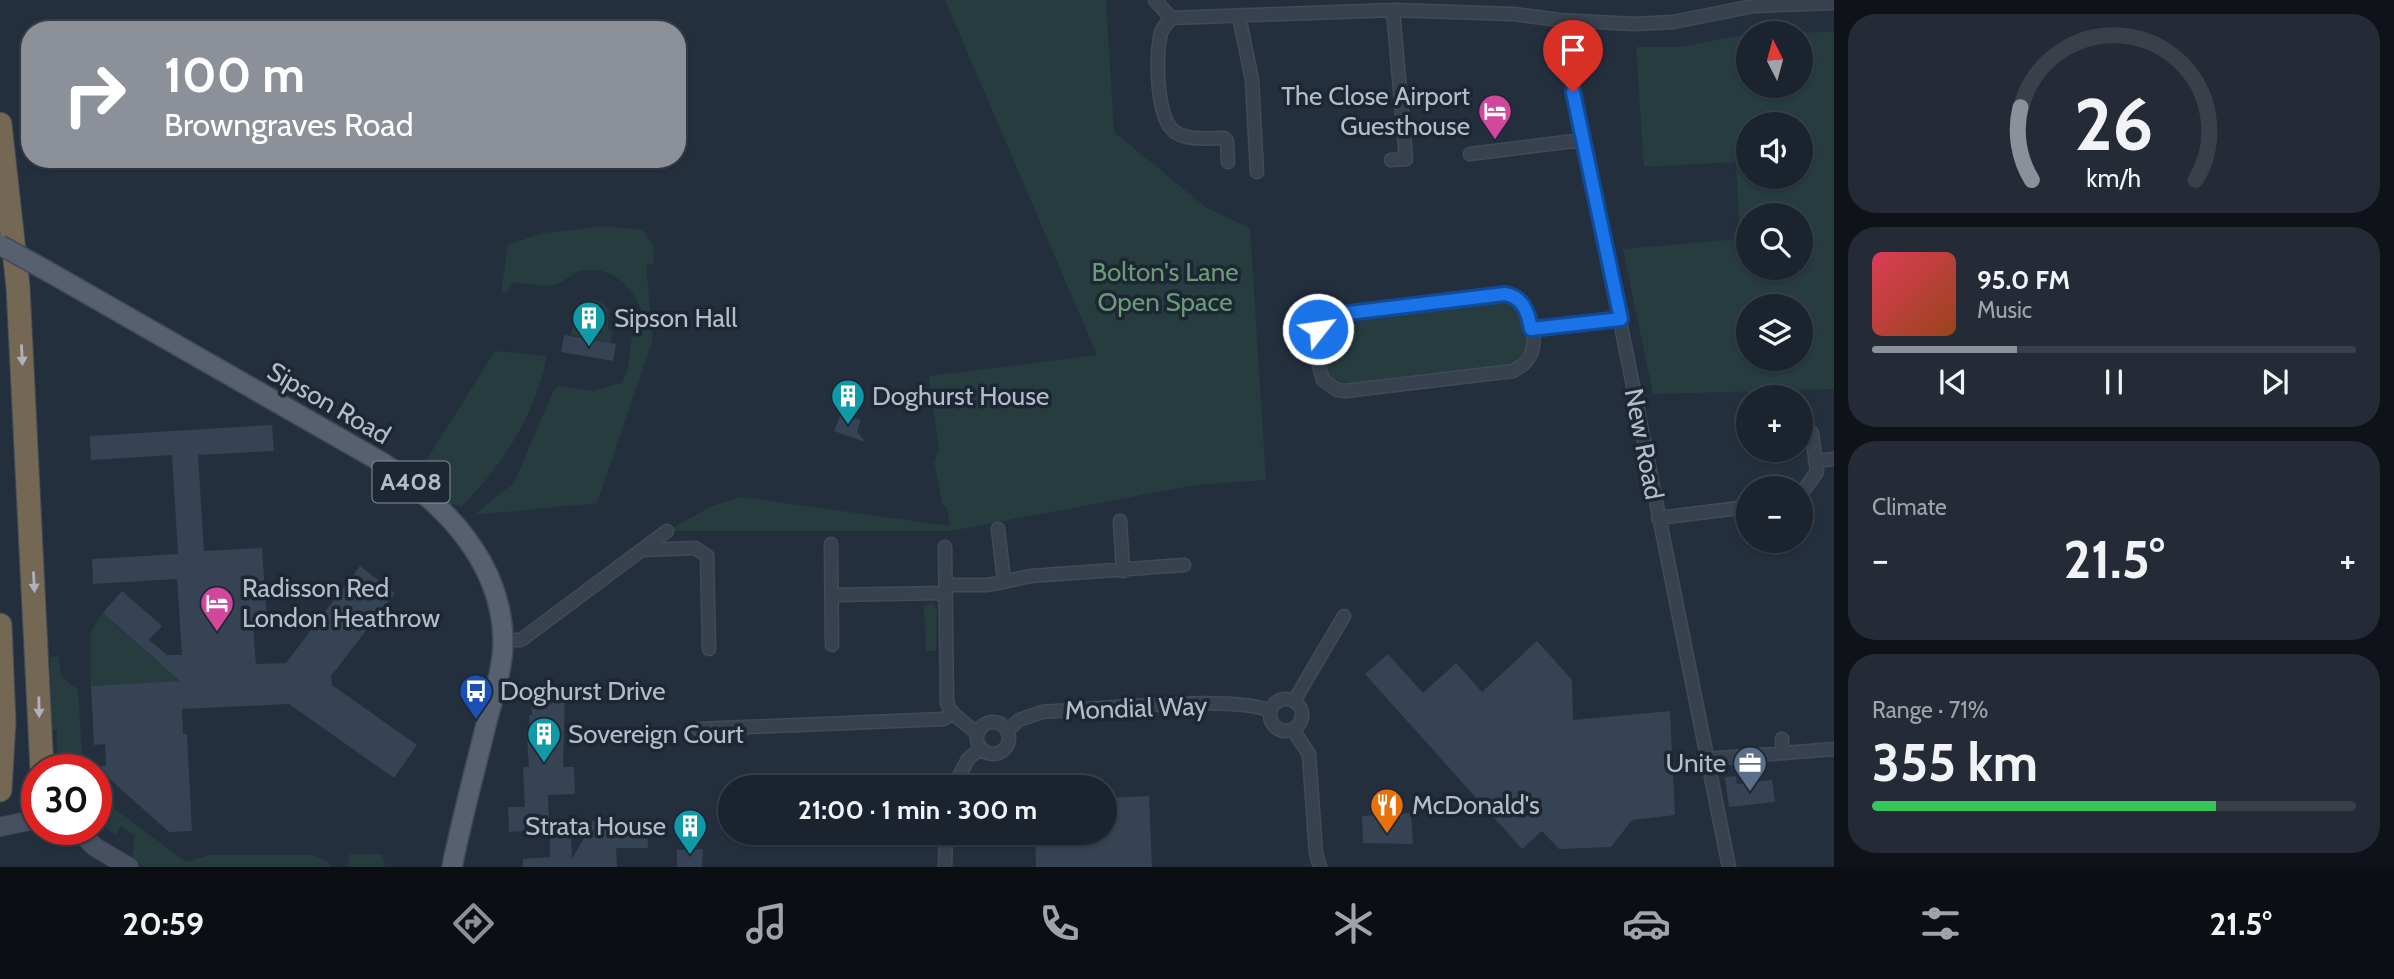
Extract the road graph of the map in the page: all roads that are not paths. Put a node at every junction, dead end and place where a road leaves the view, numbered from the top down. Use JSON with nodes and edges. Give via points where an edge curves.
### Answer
{"nodes":[{"id":1,"x":1155,"y":0,"type":"edge"},
{"id":2,"x":1754,"y":3,"type":"edge"},
{"id":3,"x":1834,"y":3,"type":"edge"},
{"id":4,"x":1393,"y":10,"type":"junction"},
{"id":5,"x":1239,"y":16,"type":"junction"},
{"id":6,"x":1171,"y":18,"type":"junction"},
{"id":7,"x":1560,"y":20,"type":"junction"},
{"id":8,"x":0,"y":124,"type":"edge"},
{"id":9,"x":1582,"y":140,"type":"junction"},
{"id":10,"x":1470,"y":154,"type":"dead end"},
{"id":11,"x":1391,"y":160,"type":"dead end"},
{"id":12,"x":1228,"y":162,"type":"dead end"},
{"id":13,"x":1257,"y":172,"type":"dead end"},
{"id":14,"x":0,"y":245,"type":"edge"},
{"id":15,"x":1621,"y":319,"type":"junction"},
{"id":16,"x":1531,"y":329,"type":"junction"},
{"id":17,"x":1813,"y":442,"type":"edge"},
{"id":18,"x":1834,"y":459,"type":"edge"},
{"id":19,"x":1815,"y":461,"type":"junction"},
{"id":20,"x":1813,"y":478,"type":"edge"},
{"id":21,"x":1736,"y":509,"type":"edge"},
{"id":22,"x":1658,"y":518,"type":"junction"},
{"id":23,"x":1120,"y":521,"type":"dead end"},
{"id":24,"x":998,"y":529,"type":"dead end"},
{"id":25,"x":667,"y":531,"type":"dead end"},
{"id":26,"x":831,"y":544,"type":"dead end"},
{"id":27,"x":945,"y":547,"type":"dead end"},
{"id":28,"x":642,"y":550,"type":"junction"},
{"id":29,"x":1184,"y":565,"type":"dead end"},
{"id":30,"x":1123,"y":571,"type":"junction"},
{"id":31,"x":1004,"y":580,"type":"junction"},
{"id":32,"x":946,"y":589,"type":"junction"},
{"id":33,"x":832,"y":595,"type":"junction"},
{"id":34,"x":1344,"y":616,"type":"dead end"},
{"id":35,"x":0,"y":625,"type":"edge"},
{"id":36,"x":503,"y":640,"type":"junction"},
{"id":37,"x":832,"y":645,"type":"dead end"},
{"id":38,"x":709,"y":649,"type":"dead end"},
{"id":39,"x":1294,"y":701,"type":"junction"},
{"id":40,"x":1270,"y":711,"type":"junction"},
{"id":41,"x":951,"y":713,"type":"junction"},
{"id":42,"x":698,"y":729,"type":"dead end"},
{"id":43,"x":1293,"y":730,"type":"junction"},
{"id":44,"x":1007,"y":732,"type":"junction"},
{"id":45,"x":977,"y":734,"type":"junction"},
{"id":46,"x":1782,"y":739,"type":"dead end"},
{"id":47,"x":981,"y":748,"type":"junction"},
{"id":48,"x":1834,"y":749,"type":"edge"},
{"id":49,"x":1783,"y":753,"type":"junction"},
{"id":50,"x":41,"y":754,"type":"edge"},
{"id":51,"x":1707,"y":759,"type":"junction"},
{"id":52,"x":960,"y":775,"type":"edge"},
{"id":53,"x":0,"y":789,"type":"edge"},
{"id":54,"x":21,"y":822,"type":"edge"},
{"id":55,"x":0,"y":827,"type":"edge"},
{"id":56,"x":946,"y":845,"type":"edge"},
{"id":57,"x":95,"y":847,"type":"joint"},
{"id":58,"x":1316,"y":853,"type":"junction"},
{"id":59,"x":947,"y":864,"type":"edge"},
{"id":60,"x":104,"y":867,"type":"edge"},
{"id":61,"x":130,"y":867,"type":"edge"},
{"id":62,"x":452,"y":867,"type":"edge"},
{"id":63,"x":1308,"y":867,"type":"edge"},
{"id":64,"x":1320,"y":867,"type":"edge"},
{"id":65,"x":1729,"y":867,"type":"edge"}],
"edges":[{"from":1,"to":6,"type":"street"},
{"from":2,"to":3,"type":"street"},
{"from":2,"to":7,"type":"street","via":[[1673,22]]},
{"from":4,"to":5,"type":"street"},
{"from":4,"to":7,"type":"street"},
{"from":4,"to":11,"type":"street","via":[[1406,159]]},
{"from":5,"to":6,"type":"street"},
{"from":5,"to":13,"type":"street","via":[[1252,80]]},
{"from":6,"to":12,"type":"street","via":[[1160,35],[1161,110],[1166,122],[1183,136],[1224,138]]},
{"from":7,"to":9,"type":"street","name":"New Road"},
{"from":8,"to":50,"type":"highway","one_way":true,"via":[[18,287]]},
{"from":9,"to":10,"type":"street"},
{"from":9,"to":15,"type":"street","name":"New Road"},
{"from":14,"to":36,"type":"main road","name":"Sipson Road","number":"A408","bridge":true,"via":[[418,487],[454,521],[472,546],[492,586]]},
{"from":15,"to":16,"type":"street"},
{"from":15,"to":22,"type":"street","name":"New Road"},
{"from":16,"to":16,"type":"street","via":[[1523,305],[1505,294],[1332,315],[1318,329],[1320,369],[1326,384],[1345,391],[1513,371],[1530,357]]},
{"from":17,"to":19,"type":"street"},
{"from":18,"to":19,"type":"street"},
{"from":19,"to":20,"type":"street"},
{"from":21,"to":22,"type":"street"},
{"from":22,"to":51,"type":"street","name":"New Road"},
{"from":23,"to":30,"type":"street"},
{"from":24,"to":31,"type":"street"},
{"from":25,"to":28,"type":"street"},
{"from":26,"to":33,"type":"street"},
{"from":27,"to":32,"type":"street"},
{"from":28,"to":36,"type":"street","via":[[520,640]]},
{"from":28,"to":38,"type":"street","via":[[695,548],[707,556]]},
{"from":29,"to":30,"type":"street"},
{"from":30,"to":31,"type":"street"},
{"from":31,"to":32,"type":"street"},
{"from":32,"to":33,"type":"street"},
{"from":32,"to":41,"type":"street","via":[[947,703]]},
{"from":33,"to":37,"type":"street"},
{"from":34,"to":39,"type":"street"},
{"from":35,"to":53,"type":"highway","via":[[4,733]]},
{"from":36,"to":62,"type":"main road","name":"Sipson Road","number":"A408"},
{"from":39,"to":40,"type":"street","via":[[1279,700]]},
{"from":39,"to":43,"type":"street","via":[[1302,713]]},
{"from":40,"to":43,"type":"street","via":[[1273,726]]},
{"from":40,"to":44,"type":"street","name":"Mondial Way","via":[[1259,706],[1193,705],[1040,712],[1019,720]]},
{"from":41,"to":42,"type":"street","via":[[944,719]]},
{"from":41,"to":45,"type":"street"},
{"from":43,"to":58,"type":"street","via":[[1309,754]]},
{"from":44,"to":45,"type":"street","via":[[1001,724],[991,722]]},
{"from":44,"to":47,"type":"street","via":[[1007,745],[1000,752]]},
{"from":45,"to":47,"type":"street"},
{"from":46,"to":49,"type":"street"},
{"from":47,"to":52,"type":"street"},
{"from":48,"to":49,"type":"street"},
{"from":49,"to":51,"type":"street"},
{"from":51,"to":65,"type":"street","name":"New Road"},
{"from":54,"to":55,"type":"street"},
{"from":56,"to":59,"type":"street"},
{"from":57,"to":60,"type":"street"},
{"from":57,"to":61,"type":"street"},
{"from":58,"to":63,"type":"street"},
{"from":58,"to":64,"type":"street"}]}
